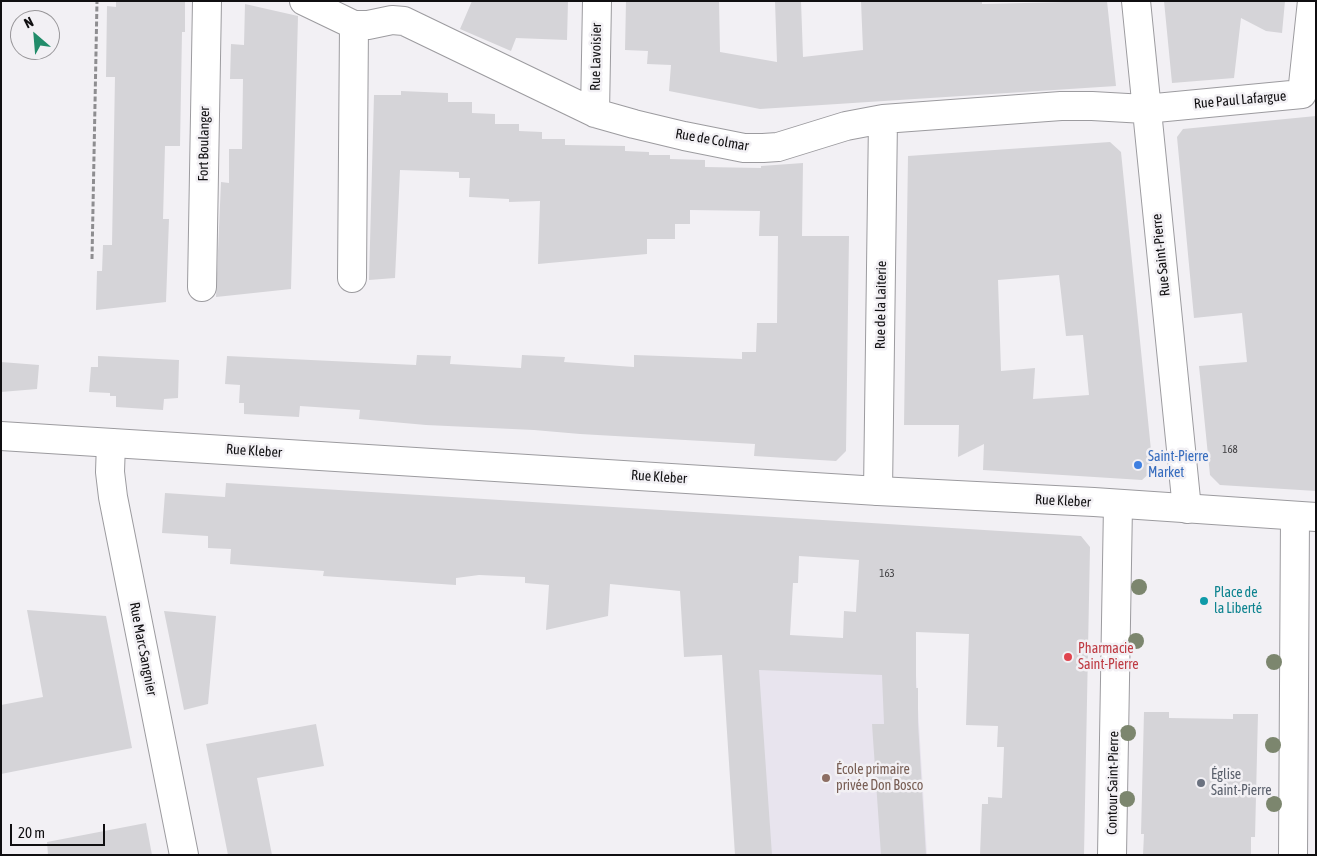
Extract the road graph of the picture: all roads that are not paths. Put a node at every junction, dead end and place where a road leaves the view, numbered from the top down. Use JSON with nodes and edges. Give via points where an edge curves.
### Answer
{"nodes":[{"id":1,"x":207,"y":1,"type":"edge"},
{"id":2,"x":304,"y":1,"type":"edge"},
{"id":3,"x":597,"y":1,"type":"edge"},
{"id":4,"x":1136,"y":1,"type":"edge"},
{"id":5,"x":1312,"y":1,"type":"edge"},
{"id":6,"x":405,"y":11,"type":"edge"},
{"id":7,"x":354,"y":25,"type":"junction"},
{"id":8,"x":1145,"y":109,"type":"junction"},
{"id":9,"x":595,"y":113,"type":"junction"},
{"id":10,"x":883,"y":120,"type":"junction"},
{"id":11,"x":352,"y":278,"type":"dead end"},
{"id":12,"x":202,"y":287,"type":"dead end"},
{"id":13,"x":1,"y":436,"type":"edge"},
{"id":14,"x":111,"y":442,"type":"junction"},
{"id":15,"x":878,"y":490,"type":"junction"},
{"id":16,"x":1118,"y":505,"type":"junction"},
{"id":17,"x":1187,"y":509,"type":"junction"},
{"id":18,"x":1306,"y":517,"type":"edge"},
{"id":19,"x":184,"y":855,"type":"edge"},
{"id":20,"x":1112,"y":855,"type":"edge"},
{"id":21,"x":1293,"y":855,"type":"edge"}],
"edges":[{"from":1,"to":12,"type":"street","name":"Fort Boulanger"},
{"from":2,"to":7,"type":"street"},
{"from":3,"to":9,"type":"street","name":"Rue Lavoisier"},
{"from":4,"to":8,"type":"street","name":"Rue Saint-Pierre"},
{"from":5,"to":8,"type":"street","name":"Rue Paul Lafargue","via":[[1302,94]]},
{"from":6,"to":7,"type":"street","name":"Rue de Colmar","via":[[392,20]]},
{"from":6,"to":9,"type":"street","name":"Rue de Colmar"},
{"from":7,"to":11,"type":"street"},
{"from":8,"to":10,"type":"street","name":"Rue de Colmar","via":[[1060,106]]},
{"from":8,"to":17,"type":"street","name":"Rue Saint-Pierre"},
{"from":9,"to":10,"type":"street","name":"Rue de Colmar","via":[[744,148],[778,147],[846,126]]},
{"from":10,"to":15,"type":"street","name":"Rue de la Laiterie"},
{"from":13,"to":14,"type":"street","name":"Rue Kleber"},
{"from":14,"to":15,"type":"street","name":"Rue Kleber"},
{"from":14,"to":19,"type":"street","name":"Rue Marc Sangnier","via":[[113,497]]},
{"from":15,"to":16,"type":"street","name":"Rue Kleber"},
{"from":16,"to":17,"type":"street","name":"Rue Kleber"},
{"from":16,"to":20,"type":"street","name":"Contour Saint-Pierre"},
{"from":17,"to":18,"type":"street","name":"Rue Kleber"},
{"from":18,"to":21,"type":"street"}]}
